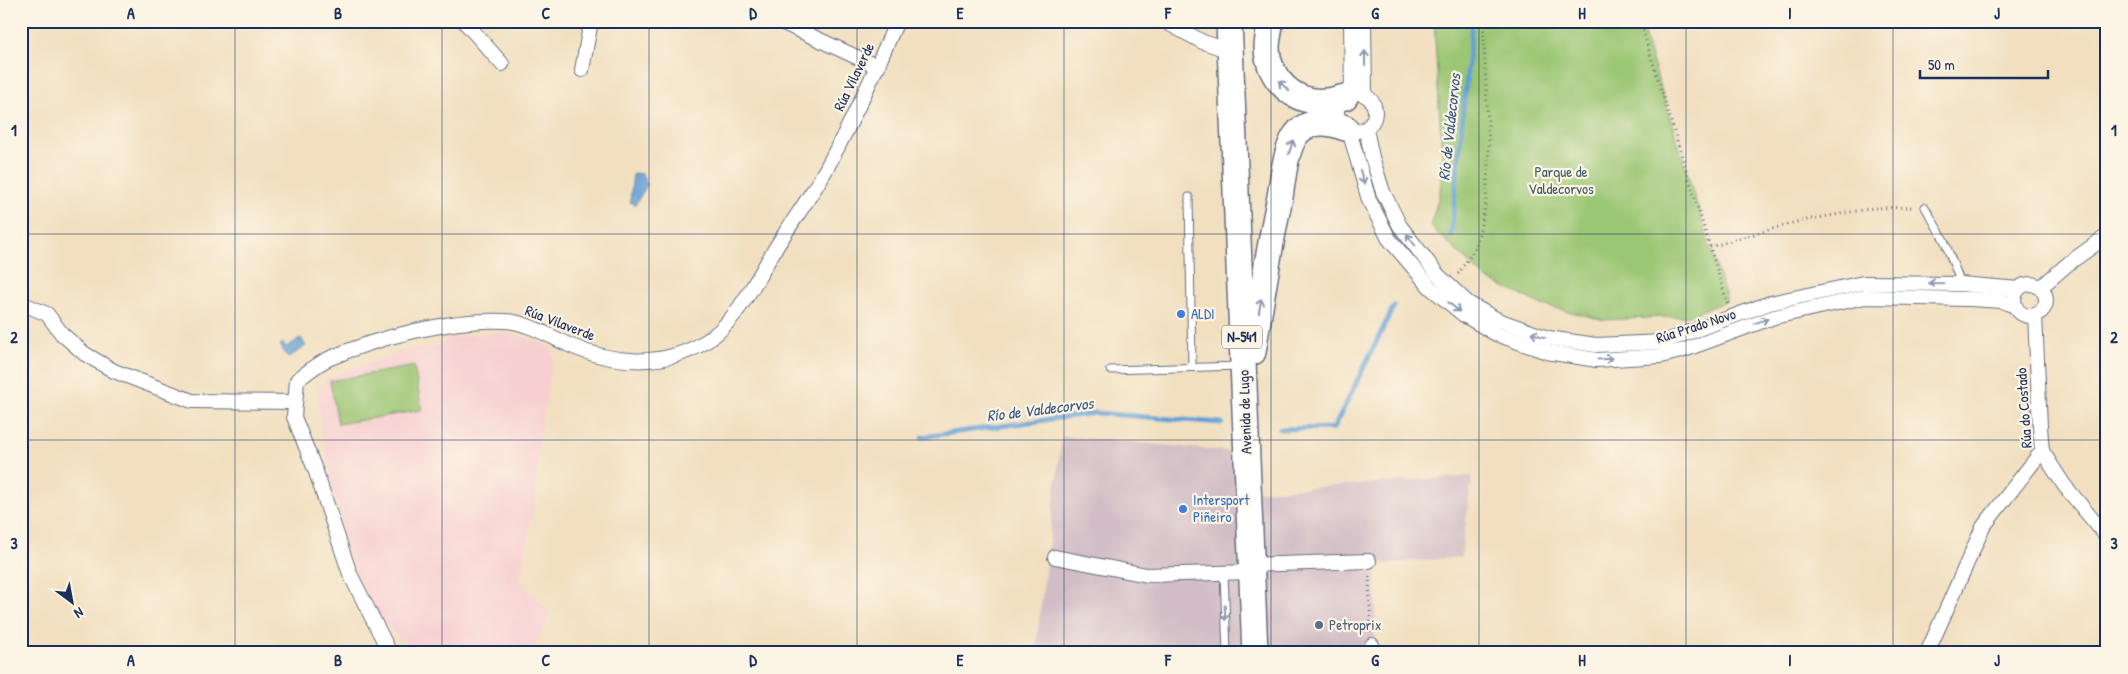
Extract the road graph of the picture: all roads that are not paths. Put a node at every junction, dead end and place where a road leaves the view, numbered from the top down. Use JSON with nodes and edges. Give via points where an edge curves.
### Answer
{"nodes":[{"id":1,"x":464,"y":21,"type":"edge"},
{"id":2,"x":591,"y":21,"type":"edge"},
{"id":3,"x":779,"y":21,"type":"edge"},
{"id":4,"x":897,"y":21,"type":"edge"},
{"id":5,"x":1164,"y":21,"type":"edge"},
{"id":6,"x":1230,"y":21,"type":"edge"},
{"id":7,"x":1270,"y":21,"type":"edge"},
{"id":8,"x":1351,"y":21,"type":"edge"},
{"id":9,"x":1364,"y":21,"type":"edge"},
{"id":10,"x":1230,"y":51,"type":"junction"},
{"id":11,"x":502,"y":64,"type":"dead end"},
{"id":12,"x":878,"y":67,"type":"junction"},
{"id":13,"x":582,"y":70,"type":"dead end"},
{"id":14,"x":1354,"y":95,"type":"junction"},
{"id":15,"x":1353,"y":129,"type":"junction"},
{"id":16,"x":1189,"y":197,"type":"dead end"},
{"id":17,"x":1925,"y":207,"type":"road end"},
{"id":18,"x":2107,"y":236,"type":"edge"},
{"id":19,"x":1961,"y":284,"type":"junction"},
{"id":20,"x":2019,"y":288,"type":"junction"},
{"id":21,"x":2040,"y":288,"type":"junction"},
{"id":22,"x":1970,"y":299,"type":"junction"},
{"id":23,"x":21,"y":303,"type":"edge"},
{"id":24,"x":2016,"y":306,"type":"junction"},
{"id":25,"x":2035,"y":315,"type":"junction"},
{"id":26,"x":1243,"y":366,"type":"junction"},
{"id":27,"x":1192,"y":368,"type":"junction"},
{"id":28,"x":1110,"y":370,"type":"dead end"},
{"id":29,"x":296,"y":402,"type":"junction"},
{"id":30,"x":1245,"y":406,"type":"junction"},
{"id":31,"x":2042,"y":451,"type":"junction"},
{"id":32,"x":2107,"y":538,"type":"edge"},
{"id":33,"x":1054,"y":557,"type":"dead end"},
{"id":34,"x":1369,"y":561,"type":"road end"},
{"id":35,"x":1251,"y":568,"type":"junction"},
{"id":36,"x":1224,"y":573,"type":"junction"},
{"id":37,"x":390,"y":653,"type":"edge"},
{"id":38,"x":1226,"y":653,"type":"edge"},
{"id":39,"x":1255,"y":653,"type":"edge"},
{"id":40,"x":1927,"y":653,"type":"edge"}],
"edges":[{"from":1,"to":11,"type":"street"},
{"from":2,"to":13,"type":"street"},
{"from":3,"to":12,"type":"street"},
{"from":4,"to":12,"type":"street","name":"Rúa Vilaverde"},
{"from":5,"to":10,"type":"street","via":[[1203,42]]},
{"from":6,"to":10,"type":"highway","name":"Avenida de Lugo","number":"N-541"},
{"from":14,"to":7,"type":"highway","one_way":true,"via":[[1325,102],[1303,99],[1290,92],[1279,82],[1270,62],[1267,48]]},
{"from":8,"to":14,"type":"street"},
{"from":14,"to":9,"type":"street","one_way":true},
{"from":10,"to":26,"type":"highway","name":"Avenida de Lugo","number":"N-541"},
{"from":12,"to":29,"type":"street","name":"Rúa Vilaverde","via":[[830,162],[756,281],[718,333],[704,343],[662,358],[609,359],[536,329],[506,321],[459,323],[405,334],[326,360],[298,380]]},
{"from":14,"to":15,"type":"street","via":[[1340,102],[1337,112],[1338,118]]},
{"from":14,"to":15,"type":"street","via":[[1372,102],[1375,114],[1374,119]]},
{"from":19,"to":15,"type":"street","name":"Rúa Prado Novo","one_way":true,"via":[[1863,283],[1770,302],[1663,342],[1596,345],[1548,338],[1498,320],[1468,303],[1437,274],[1400,226],[1383,192],[1372,157]]},
{"from":15,"to":22,"type":"street","name":"Rúa Prado Novo","one_way":true,"via":[[1369,200],[1389,239],[1430,287],[1464,315],[1496,334],[1547,352],[1597,360],[1661,356],[1774,317],[1865,297]]},
{"from":30,"to":15,"type":"highway","one_way":true,"via":[[1268,256],[1294,137],[1308,125],[1334,123]]},
{"from":16,"to":27,"type":"lane"},
{"from":17,"to":19,"type":"lane","via":[[1944,240]]},
{"from":18,"to":21,"type":"street"},
{"from":19,"to":20,"type":"street","name":"Rúa Prado Novo"},
{"from":19,"to":22,"type":"lane"},
{"from":20,"to":21,"type":"street","via":[[2032,284]]},
{"from":20,"to":24,"type":"street","via":[[2014,297]]},
{"from":21,"to":25,"type":"street","via":[[2044,292],[2045,303]]},
{"from":22,"to":24,"type":"street","name":"Rúa Prado Novo","via":[[2002,301]]},
{"from":23,"to":29,"type":"street","via":[[47,314],[62,334],[85,354],[114,371],[192,401]]},
{"from":24,"to":25,"type":"street","via":[[2022,313]]},
{"from":25,"to":31,"type":"street","name":"Rúa do Costado"},
{"from":26,"to":27,"type":"lane"},
{"from":26,"to":30,"type":"highway","name":"Avenida de Lugo","number":"N-541"},
{"from":27,"to":28,"type":"lane"},
{"from":29,"to":37,"type":"street","name":"Rúa Vilaverde","via":[[294,417],[350,574]]},
{"from":30,"to":35,"type":"highway","name":"Avenida de Lugo","number":"N-541"},
{"from":31,"to":32,"type":"street","name":"Rúa do Costado"},
{"from":31,"to":40,"type":"street","via":[[1983,526]]},
{"from":33,"to":36,"type":"street","via":[[1147,575]]},
{"from":34,"to":35,"type":"street"},
{"from":35,"to":36,"type":"street"},
{"from":35,"to":39,"type":"highway","name":"Avenida de Lugo","number":"N-541"},
{"from":36,"to":38,"type":"lane","one_way":true}]}
